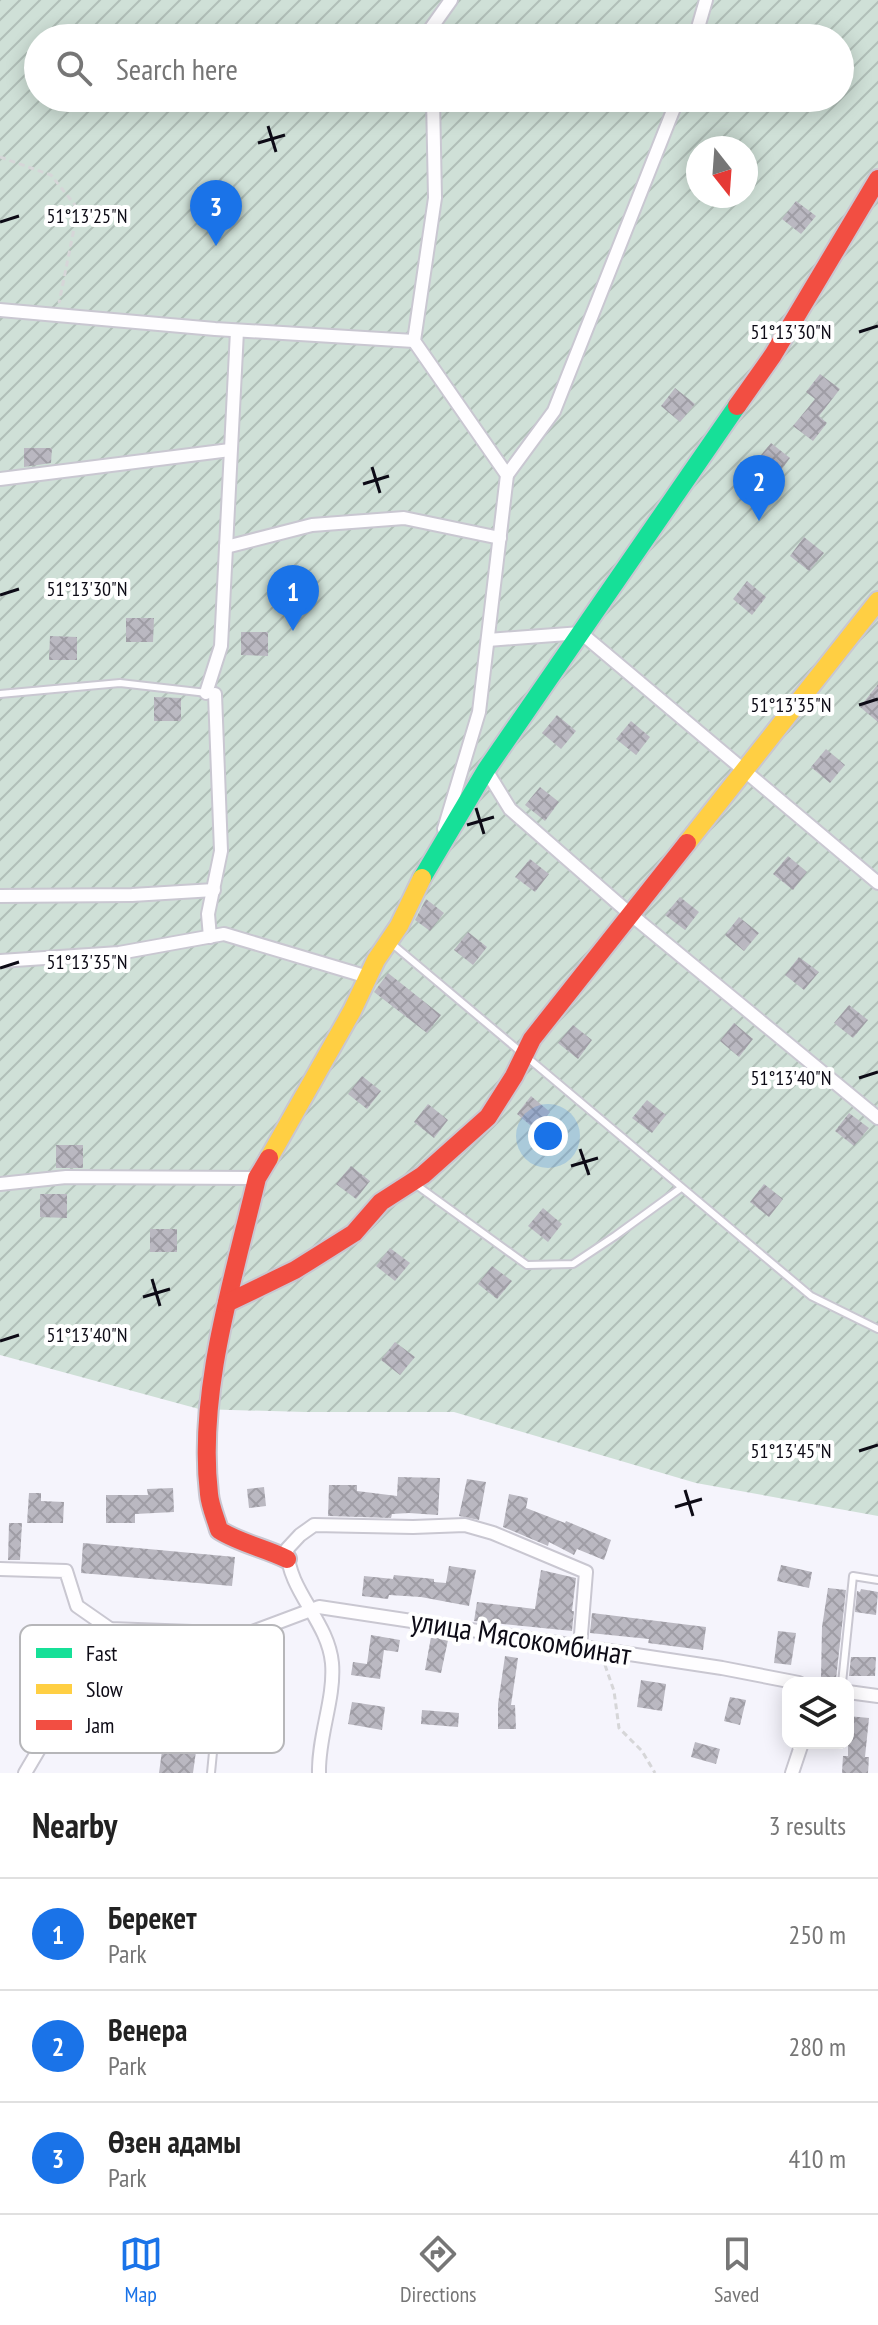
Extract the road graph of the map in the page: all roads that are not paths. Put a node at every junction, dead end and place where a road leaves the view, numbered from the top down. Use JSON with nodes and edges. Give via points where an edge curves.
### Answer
{"nodes":[{"id":1,"x":451,"y":0,"type":"edge"},
{"id":2,"x":706,"y":0,"type":"edge"},
{"id":3,"x":434,"y":24,"type":"edge"},
{"id":4,"x":699,"y":24,"type":"edge"},
{"id":5,"x":433,"y":112,"type":"edge"},
{"id":6,"x":672,"y":112,"type":"edge"},
{"id":7,"x":878,"y":179,"type":"edge"},
{"id":8,"x":0,"y":310,"type":"edge"},
{"id":9,"x":237,"y":331,"type":"junction"},
{"id":10,"x":414,"y":341,"type":"junction"},
{"id":11,"x":230,"y":450,"type":"junction"},
{"id":12,"x":507,"y":475,"type":"junction"},
{"id":13,"x":0,"y":479,"type":"edge"},
{"id":14,"x":500,"y":538,"type":"junction"},
{"id":15,"x":226,"y":547,"type":"junction"},
{"id":16,"x":878,"y":601,"type":"edge"},
{"id":17,"x":581,"y":633,"type":"junction"},
{"id":18,"x":488,"y":640,"type":"junction"},
{"id":19,"x":211,"y":693,"type":"junction"},
{"id":20,"x":0,"y":694,"type":"edge"},
{"id":21,"x":486,"y":770,"type":"junction"},
{"id":22,"x":745,"y":772,"type":"junction"},
{"id":23,"x":439,"y":846,"type":"junction"},
{"id":24,"x":878,"y":883,"type":"edge"},
{"id":25,"x":214,"y":890,"type":"junction"},
{"id":26,"x":0,"y":896,"type":"edge"},
{"id":27,"x":629,"y":913,"type":"junction"},
{"id":28,"x":210,"y":937,"type":"junction"},
{"id":29,"x":389,"y":941,"type":"junction"},
{"id":30,"x":0,"y":961,"type":"edge"},
{"id":31,"x":368,"y":977,"type":"junction"},
{"id":32,"x":524,"y":1055,"type":"junction"},
{"id":33,"x":878,"y":1118,"type":"edge"},
{"id":34,"x":257,"y":1178,"type":"junction"},
{"id":35,"x":412,"y":1182,"type":"junction"},
{"id":36,"x":0,"y":1184,"type":"edge"},
{"id":37,"x":681,"y":1188,"type":"junction"},
{"id":38,"x":227,"y":1303,"type":"junction"},
{"id":39,"x":878,"y":1329,"type":"edge"},
{"id":40,"x":287,"y":1559,"type":"junction"},
{"id":41,"x":0,"y":1569,"type":"edge"},
{"id":42,"x":878,"y":1580,"type":"edge"},
{"id":43,"x":309,"y":1611,"type":"junction"},
{"id":44,"x":104,"y":1625,"type":"edge"},
{"id":45,"x":271,"y":1625,"type":"edge"},
{"id":46,"x":580,"y":1647,"type":"junction"},
{"id":47,"x":843,"y":1677,"type":"edge"},
{"id":48,"x":782,"y":1680,"type":"edge"},
{"id":49,"x":854,"y":1693,"type":"edge"},
{"id":50,"x":878,"y":1696,"type":"edge"},
{"id":51,"x":800,"y":1749,"type":"edge"},
{"id":52,"x":37,"y":1753,"type":"edge"},
{"id":53,"x":213,"y":1753,"type":"edge"},
{"id":54,"x":25,"y":1773,"type":"edge"},
{"id":55,"x":211,"y":1773,"type":"edge"},
{"id":56,"x":319,"y":1773,"type":"edge"},
{"id":57,"x":792,"y":1773,"type":"edge"}],
"edges":[{"from":1,"to":3,"type":"street"},
{"from":2,"to":4,"type":"street"},
{"from":5,"to":10,"type":"street","via":[[435,198]]},
{"from":6,"to":12,"type":"street","via":[[554,411]]},
{"from":7,"to":17,"type":"street","via":[[773,355]]},
{"from":8,"to":9,"type":"street"},
{"from":9,"to":10,"type":"street"},
{"from":9,"to":11,"type":"street"},
{"from":10,"to":12,"type":"street"},
{"from":11,"to":13,"type":"street"},
{"from":11,"to":15,"type":"street"},
{"from":12,"to":14,"type":"street"},
{"from":14,"to":15,"type":"street","via":[[404,518],[312,525]]},
{"from":14,"to":18,"type":"street"},
{"from":15,"to":19,"type":"street","via":[[221,646]]},
{"from":16,"to":22,"type":"street"},
{"from":17,"to":18,"type":"street"},
{"from":17,"to":21,"type":"street"},
{"from":17,"to":22,"type":"street"},
{"from":18,"to":23,"type":"street","via":[[479,712]]},
{"from":19,"to":20,"type":"lane","via":[[120,683]]},
{"from":19,"to":25,"type":"street","via":[[221,851]]},
{"from":21,"to":23,"type":"street"},
{"from":21,"to":27,"type":"street","via":[[510,809]]},
{"from":22,"to":24,"type":"street"},
{"from":22,"to":27,"type":"street"},
{"from":23,"to":29,"type":"street"},
{"from":25,"to":26,"type":"street"},
{"from":25,"to":28,"type":"street"},
{"from":27,"to":32,"type":"street"},
{"from":27,"to":33,"type":"street"},
{"from":28,"to":30,"type":"street","via":[[119,953]]},
{"from":28,"to":31,"type":"street","via":[[224,934]]},
{"from":29,"to":31,"type":"street"},
{"from":29,"to":32,"type":"lane"},
{"from":31,"to":34,"type":"street"},
{"from":32,"to":35,"type":"street","via":[[488,1117]]},
{"from":32,"to":37,"type":"lane"},
{"from":34,"to":36,"type":"street","via":[[66,1177]]},
{"from":34,"to":38,"type":"street"},
{"from":35,"to":37,"type":"lane","via":[[527,1265],[573,1264]]},
{"from":35,"to":38,"type":"street","via":[[381,1202],[354,1233]]},
{"from":37,"to":39,"type":"lane","via":[[811,1296]]},
{"from":38,"to":40,"type":"street","via":[[212,1374],[209,1420],[214,1519],[230,1537]]},
{"from":40,"to":43,"type":"street"},
{"from":40,"to":46,"type":"street","via":[[287,1549],[314,1525],[465,1525],[493,1533],[586,1572]]},
{"from":41,"to":44,"type":"street","via":[[66,1571],[77,1606]]},
{"from":42,"to":47,"type":"lane","via":[[853,1576]]},
{"from":43,"to":45,"type":"street","name":"улица Мясокомбинат"},
{"from":43,"to":46,"type":"street","name":"улица Мясокомбинат","via":[[319,1607]]},
{"from":43,"to":56,"type":"street","via":[[326,1636],[332,1664]]},
{"from":46,"to":48,"type":"street","name":"улица Мясокомбинат"},
{"from":49,"to":50,"type":"street"},
{"from":51,"to":57,"type":"street"},
{"from":52,"to":54,"type":"street"},
{"from":53,"to":55,"type":"lane"}]}
